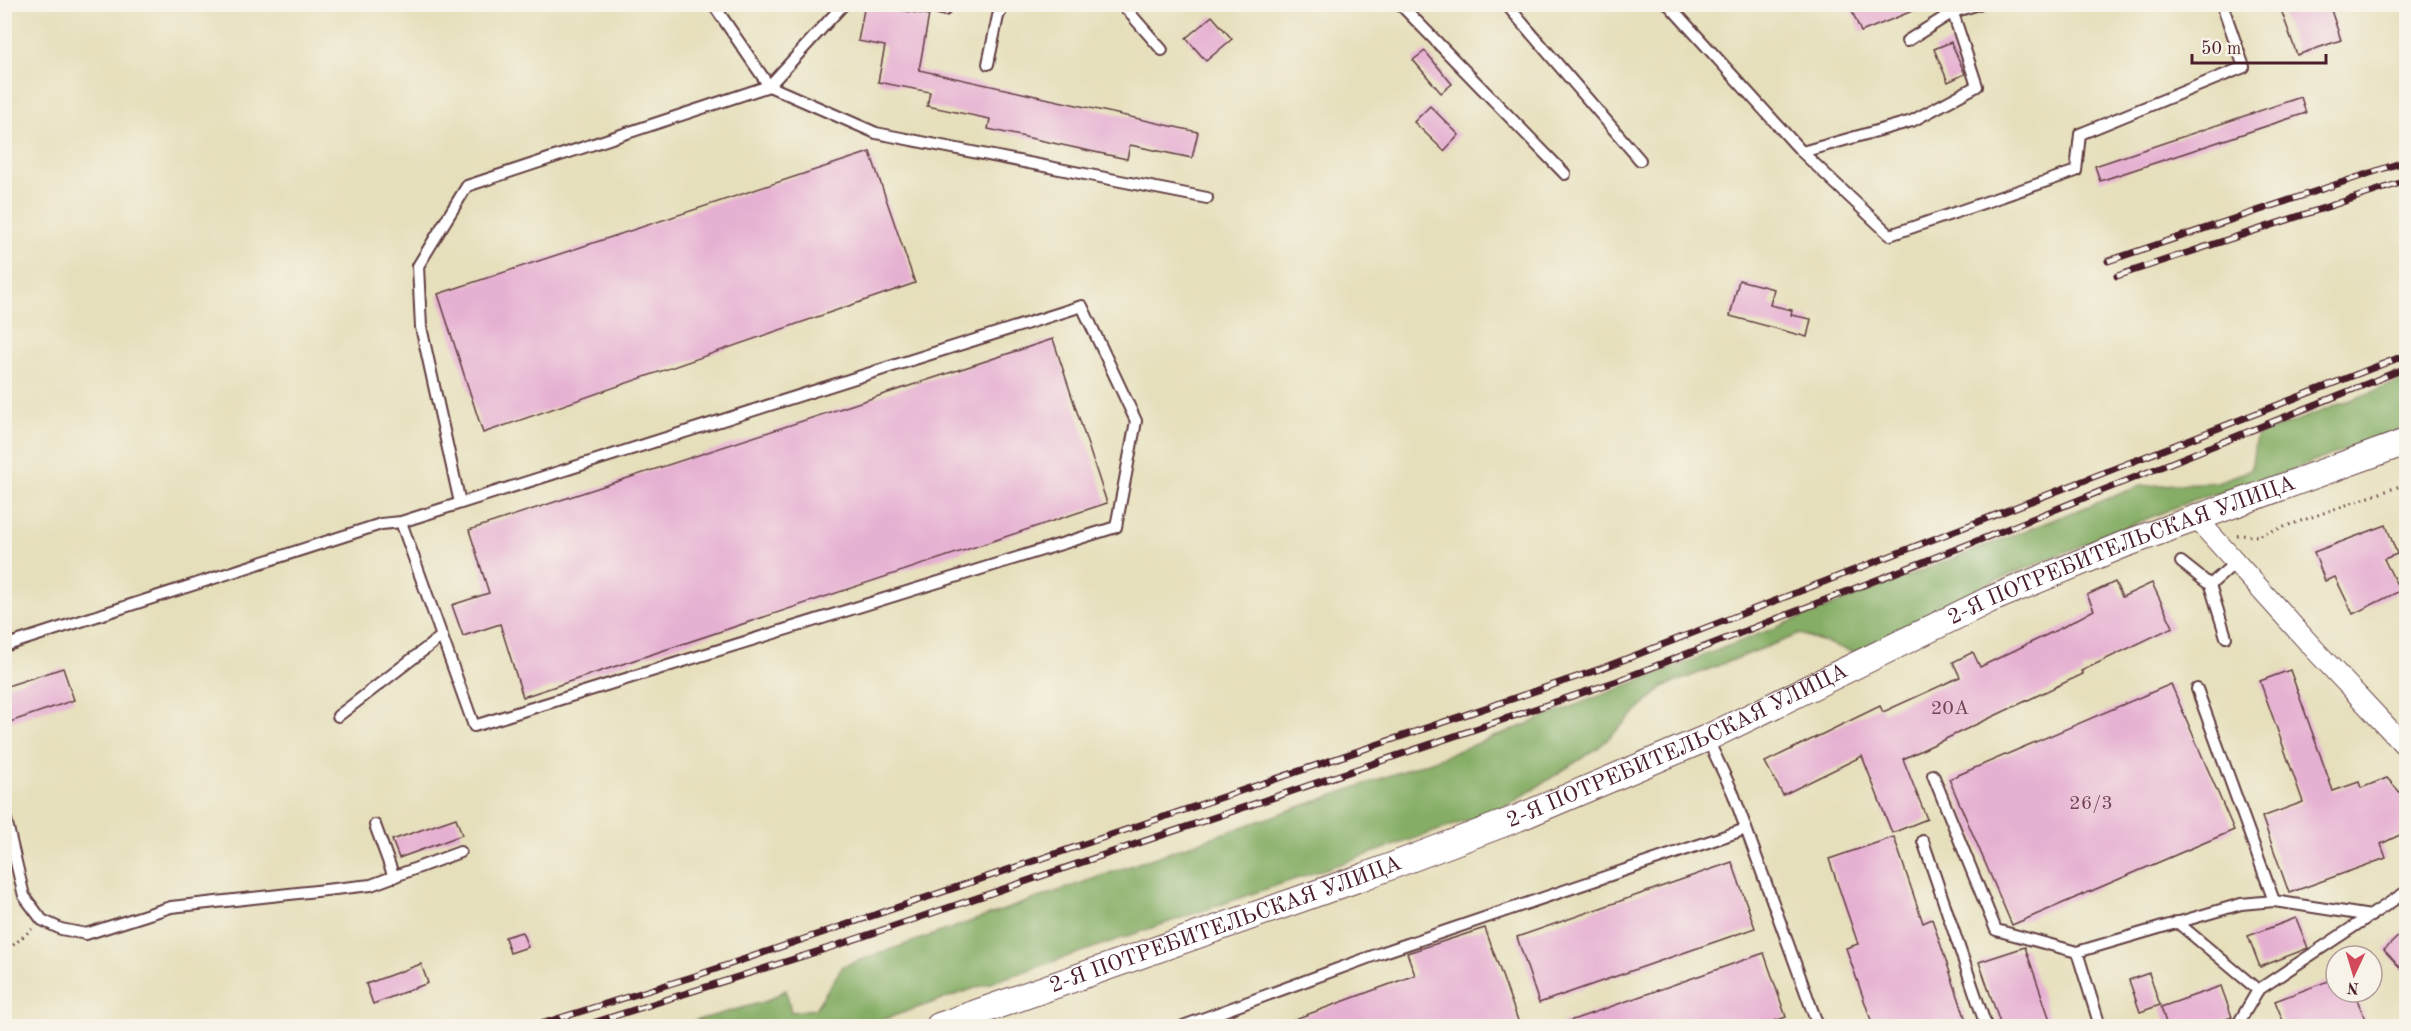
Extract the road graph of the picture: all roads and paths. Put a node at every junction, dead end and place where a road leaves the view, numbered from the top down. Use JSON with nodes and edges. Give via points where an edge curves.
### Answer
{"nodes":[{"id":1,"x":713,"y":4,"type":"edge"},
{"id":2,"x":844,"y":4,"type":"edge"},
{"id":3,"x":924,"y":4,"type":"edge"},
{"id":4,"x":1005,"y":4,"type":"edge"},
{"id":5,"x":1122,"y":4,"type":"edge"},
{"id":6,"x":1400,"y":4,"type":"edge"},
{"id":7,"x":1506,"y":4,"type":"edge"},
{"id":8,"x":1668,"y":4,"type":"edge"},
{"id":9,"x":1979,"y":4,"type":"edge"},
{"id":10,"x":2222,"y":4,"type":"edge"},
{"id":11,"x":1951,"y":8,"type":"edge"},
{"id":12,"x":945,"y":10,"type":"dead end"},
{"id":13,"x":1907,"y":41,"type":"dead end"},
{"id":14,"x":1161,"y":50,"type":"dead end"},
{"id":15,"x":988,"y":64,"type":"dead end"},
{"id":16,"x":770,"y":86,"type":"junction"},
{"id":17,"x":1802,"y":152,"type":"junction"},
{"id":18,"x":1640,"y":160,"type":"dead end"},
{"id":19,"x":1565,"y":174,"type":"dead end"},
{"id":20,"x":1207,"y":198,"type":"dead end"},
{"id":21,"x":2406,"y":442,"type":"edge"},
{"id":22,"x":460,"y":503,"type":"junction"},
{"id":23,"x":2196,"y":518,"type":"junction"},
{"id":24,"x":401,"y":522,"type":"junction"},
{"id":25,"x":2181,"y":562,"type":"dead end"},
{"id":26,"x":2236,"y":562,"type":"junction"},
{"id":27,"x":2210,"y":585,"type":"junction"},
{"id":28,"x":442,"y":636,"type":"junction"},
{"id":29,"x":2226,"y":637,"type":"dead end"},
{"id":30,"x":4,"y":646,"type":"edge"},
{"id":31,"x":2198,"y":689,"type":"dead end"},
{"id":32,"x":338,"y":716,"type":"dead end"},
{"id":33,"x":1707,"y":738,"type":"junction"},
{"id":34,"x":2406,"y":747,"type":"edge"},
{"id":35,"x":1933,"y":774,"type":"dead end"},
{"id":36,"x":4,"y":811,"type":"edge"},
{"id":37,"x":375,"y":825,"type":"dead end"},
{"id":38,"x":1746,"y":829,"type":"junction"},
{"id":39,"x":1923,"y":841,"type":"dead end"},
{"id":40,"x":460,"y":852,"type":"dead end"},
{"id":41,"x":394,"y":876,"type":"junction"},
{"id":42,"x":2406,"y":892,"type":"edge"},
{"id":43,"x":2274,"y":901,"type":"junction"},
{"id":44,"x":2371,"y":916,"type":"junction"},
{"id":45,"x":42,"y":920,"type":"junction"},
{"id":46,"x":2177,"y":922,"type":"junction"},
{"id":47,"x":2077,"y":951,"type":"junction"},
{"id":48,"x":4,"y":953,"type":"edge"},
{"id":49,"x":2258,"y":990,"type":"junction"},
{"id":50,"x":939,"y":1026,"type":"edge"},
{"id":51,"x":1183,"y":1026,"type":"edge"},
{"id":52,"x":1818,"y":1026,"type":"edge"},
{"id":53,"x":1986,"y":1026,"type":"edge"},
{"id":54,"x":2100,"y":1026,"type":"edge"},
{"id":55,"x":2231,"y":1026,"type":"edge"}],
"edges":[{"from":1,"to":16,"type":"lane"},
{"from":2,"to":16,"type":"lane"},
{"from":3,"to":12,"type":"lane"},
{"from":4,"to":15,"type":"lane","via":[[998,15]]},
{"from":5,"to":14,"type":"lane"},
{"from":6,"to":19,"type":"lane"},
{"from":7,"to":18,"type":"lane"},
{"from":8,"to":17,"type":"lane"},
{"from":9,"to":11,"type":"lane"},
{"from":10,"to":17,"type":"lane","via":[[2244,67],[2080,134],[2076,171],[1890,235]]},
{"from":11,"to":13,"type":"lane"},
{"from":11,"to":17,"type":"lane","via":[[1977,86],[1912,121]]},
{"from":16,"to":20,"type":"lane","via":[[876,133]]},
{"from":16,"to":22,"type":"lane","via":[[466,186],[418,266],[421,327]]},
{"from":21,"to":23,"type":"street","name":"2-Я ПОТРЕБИТЕЛЬСКАЯ УЛИЦА"},
{"from":22,"to":24,"type":"lane"},
{"from":22,"to":28,"type":"lane","via":[[1082,306],[1136,421],[1116,526],[474,726]]},
{"from":23,"to":26,"type":"street"},
{"from":23,"to":33,"type":"street","name":"2-Я ПОТРЕБИТЕЛЬСКАЯ УЛИЦА","via":[[1989,600]]},
{"from":24,"to":28,"type":"lane"},
{"from":24,"to":30,"type":"lane","via":[[381,524]]},
{"from":25,"to":27,"type":"lane"},
{"from":26,"to":27,"type":"lane"},
{"from":26,"to":34,"type":"street"},
{"from":27,"to":29,"type":"lane"},
{"from":28,"to":32,"type":"lane"},
{"from":31,"to":43,"type":"lane"},
{"from":33,"to":38,"type":"lane"},
{"from":33,"to":50,"type":"street","name":"2-Я ПОТРЕБИТЕЛЬСКАЯ УЛИЦА","via":[[1518,818],[1371,874]]},
{"from":35,"to":47,"type":"lane","via":[[1996,930]]},
{"from":36,"to":45,"type":"lane","via":[[24,896]]},
{"from":37,"to":41,"type":"lane"},
{"from":38,"to":51,"type":"lane","via":[[1381,953]]},
{"from":38,"to":52,"type":"lane"},
{"from":39,"to":53,"type":"lane"},
{"from":40,"to":41,"type":"lane"},
{"from":41,"to":45,"type":"lane","via":[[372,885],[171,907],[86,934]]},
{"from":42,"to":44,"type":"lane"},
{"from":43,"to":44,"type":"lane"},
{"from":43,"to":46,"type":"lane","via":[[2241,904]]},
{"from":44,"to":49,"type":"lane"},
{"from":45,"to":48,"type":"path"},
{"from":46,"to":47,"type":"lane"},
{"from":46,"to":49,"type":"lane"},
{"from":47,"to":54,"type":"lane"},
{"from":49,"to":55,"type":"lane","via":[[2238,1024]]}]}
